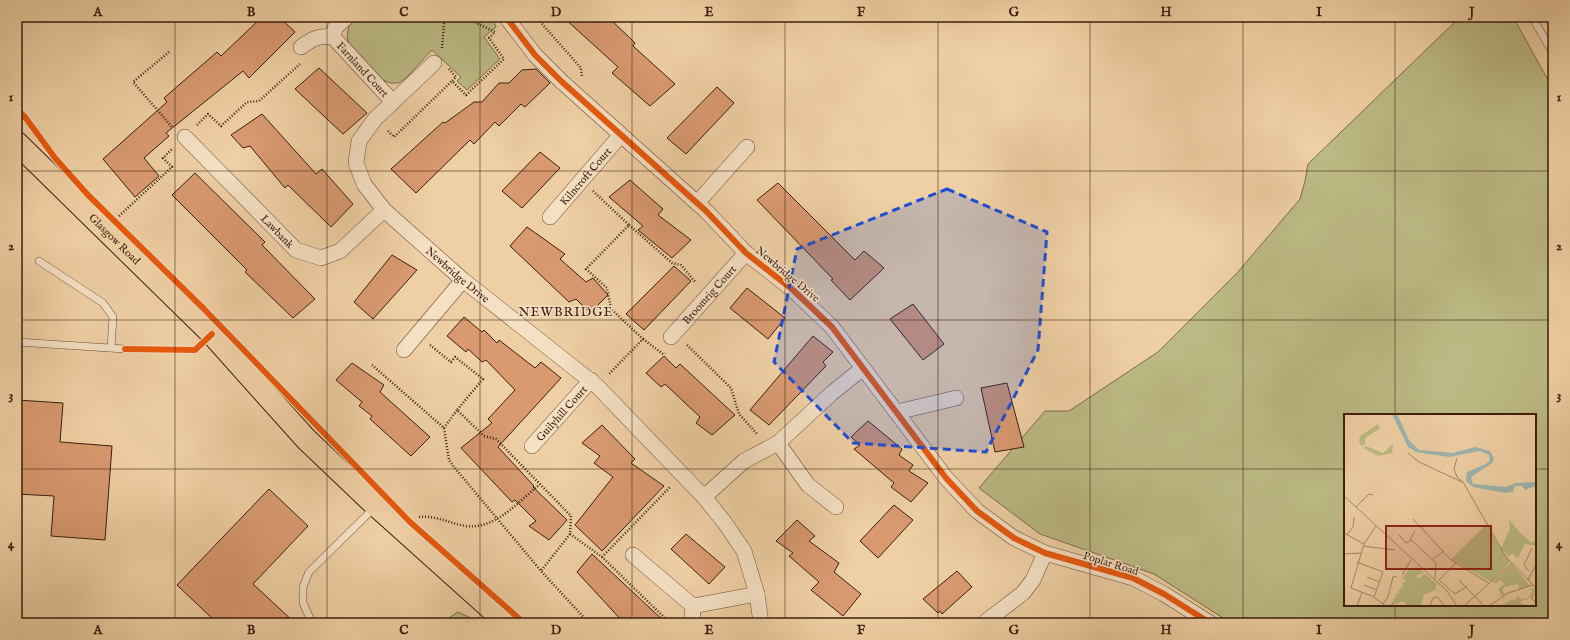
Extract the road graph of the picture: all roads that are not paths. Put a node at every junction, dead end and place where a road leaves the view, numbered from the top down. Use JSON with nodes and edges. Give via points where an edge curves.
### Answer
{"nodes":[{"id":1,"x":347,"y":17,"type":"edge"},
{"id":2,"x":506,"y":17,"type":"edge"},
{"id":3,"x":1532,"y":17,"type":"edge"},
{"id":4,"x":333,"y":37,"type":"junction"},
{"id":5,"x":301,"y":47,"type":"dead end"},
{"id":6,"x":1553,"y":53,"type":"edge"},
{"id":7,"x":435,"y":60,"type":"road end"},
{"id":8,"x":393,"y":102,"type":"junction"},
{"id":9,"x":620,"y":136,"type":"junction"},
{"id":10,"x":185,"y":137,"type":"dead end"},
{"id":11,"x":17,"y":143,"type":"edge"},
{"id":12,"x":747,"y":147,"type":"dead end"},
{"id":13,"x":697,"y":203,"type":"junction"},
{"id":14,"x":384,"y":210,"type":"junction"},
{"id":15,"x":550,"y":217,"type":"dead end"},
{"id":16,"x":746,"y":253,"type":"junction"},
{"id":17,"x":40,"y":261,"type":"dead end"},
{"id":18,"x":463,"y":280,"type":"junction"},
{"id":19,"x":17,"y":342,"type":"edge"},
{"id":20,"x":674,"y":343,"type":"road end"},
{"id":21,"x":111,"y":348,"type":"junction"},
{"id":22,"x":125,"y":349,"type":"dead end"},
{"id":23,"x":404,"y":350,"type":"dead end"},
{"id":24,"x":863,"y":368,"type":"junction"},
{"id":25,"x":594,"y":383,"type":"junction"},
{"id":26,"x":956,"y":398,"type":"dead end"},
{"id":27,"x":897,"y":412,"type":"junction"},
{"id":28,"x":774,"y":445,"type":"junction"},
{"id":29,"x":532,"y":446,"type":"dead end"},
{"id":30,"x":704,"y":497,"type":"junction"},
{"id":31,"x":376,"y":506,"type":"junction"},
{"id":32,"x":836,"y":507,"type":"dead end"},
{"id":33,"x":1045,"y":553,"type":"junction"},
{"id":34,"x":633,"y":556,"type":"dead end"},
{"id":35,"x":757,"y":594,"type":"junction"},
{"id":36,"x":693,"y":606,"type":"junction"},
{"id":37,"x":312,"y":623,"type":"edge"},
{"id":38,"x":507,"y":623,"type":"edge"},
{"id":39,"x":692,"y":623,"type":"edge"},
{"id":40,"x":761,"y":623,"type":"edge"},
{"id":41,"x":984,"y":623,"type":"edge"},
{"id":42,"x":1210,"y":623,"type":"edge"}],
"edges":[{"from":1,"to":4,"type":"street","name":"Farnland Court","via":[[335,28]]},
{"from":2,"to":9,"type":"street","name":"Newbridge Drive","via":[[536,55]]},
{"from":3,"to":6,"type":"lane"},
{"from":4,"to":5,"type":"street","name":"Farnland Court","via":[[323,35],[311,39]]},
{"from":4,"to":8,"type":"street","name":"Farnland Court"},
{"from":7,"to":8,"type":"street","name":"Newbridge Drive"},
{"from":8,"to":14,"type":"street","name":"Newbridge Drive","via":[[375,119],[359,141],[356,163],[364,184]]},
{"from":9,"to":13,"type":"street","name":"Newbridge Drive"},
{"from":9,"to":15,"type":"street","name":"Kilncroft Court"},
{"from":10,"to":14,"type":"street","name":"Lawbank","via":[[296,250],[321,258],[340,251]]},
{"from":11,"to":31,"type":"highway","name":"Glasgow Road","via":[[212,334],[306,439]]},
{"from":12,"to":13,"type":"street"},
{"from":13,"to":16,"type":"street","name":"Newbridge Drive"},
{"from":14,"to":18,"type":"street","name":"Newbridge Drive"},
{"from":16,"to":20,"type":"street","name":"Broomrig Court","via":[[708,296]]},
{"from":16,"to":24,"type":"street","name":"Newbridge Drive","via":[[793,290],[832,327]]},
{"from":17,"to":21,"type":"lane","via":[[103,304],[113,317]]},
{"from":18,"to":23,"type":"street"},
{"from":18,"to":25,"type":"street","name":"Newbridge Drive"},
{"from":19,"to":21,"type":"lane"},
{"from":21,"to":22,"type":"lane"},
{"from":24,"to":27,"type":"street","name":"Newbridge Drive"},
{"from":24,"to":28,"type":"street"},
{"from":25,"to":29,"type":"street","name":"Guilyhill Court"},
{"from":25,"to":30,"type":"street","name":"Newbridge Drive"},
{"from":26,"to":27,"type":"street"},
{"from":27,"to":33,"type":"street","name":"Newbridge Drive","via":[[946,478],[977,512],[1014,538]]},
{"from":28,"to":30,"type":"street","via":[[744,461]]},
{"from":28,"to":32,"type":"street","via":[[808,485]]},
{"from":30,"to":35,"type":"street","name":"Newbridge Drive","via":[[744,551]]},
{"from":31,"to":37,"type":"lane","via":[[309,572],[303,587],[303,603]]},
{"from":31,"to":38,"type":"highway","name":"Glasgow Road"},
{"from":33,"to":41,"type":"street","via":[[1033,580],[1023,593]]},
{"from":33,"to":42,"type":"street","name":"Poplar Road","via":[[1133,578]]},
{"from":34,"to":36,"type":"street"},
{"from":35,"to":36,"type":"street"},
{"from":35,"to":40,"type":"street","name":"Newbridge Drive"},
{"from":36,"to":39,"type":"street"}]}
